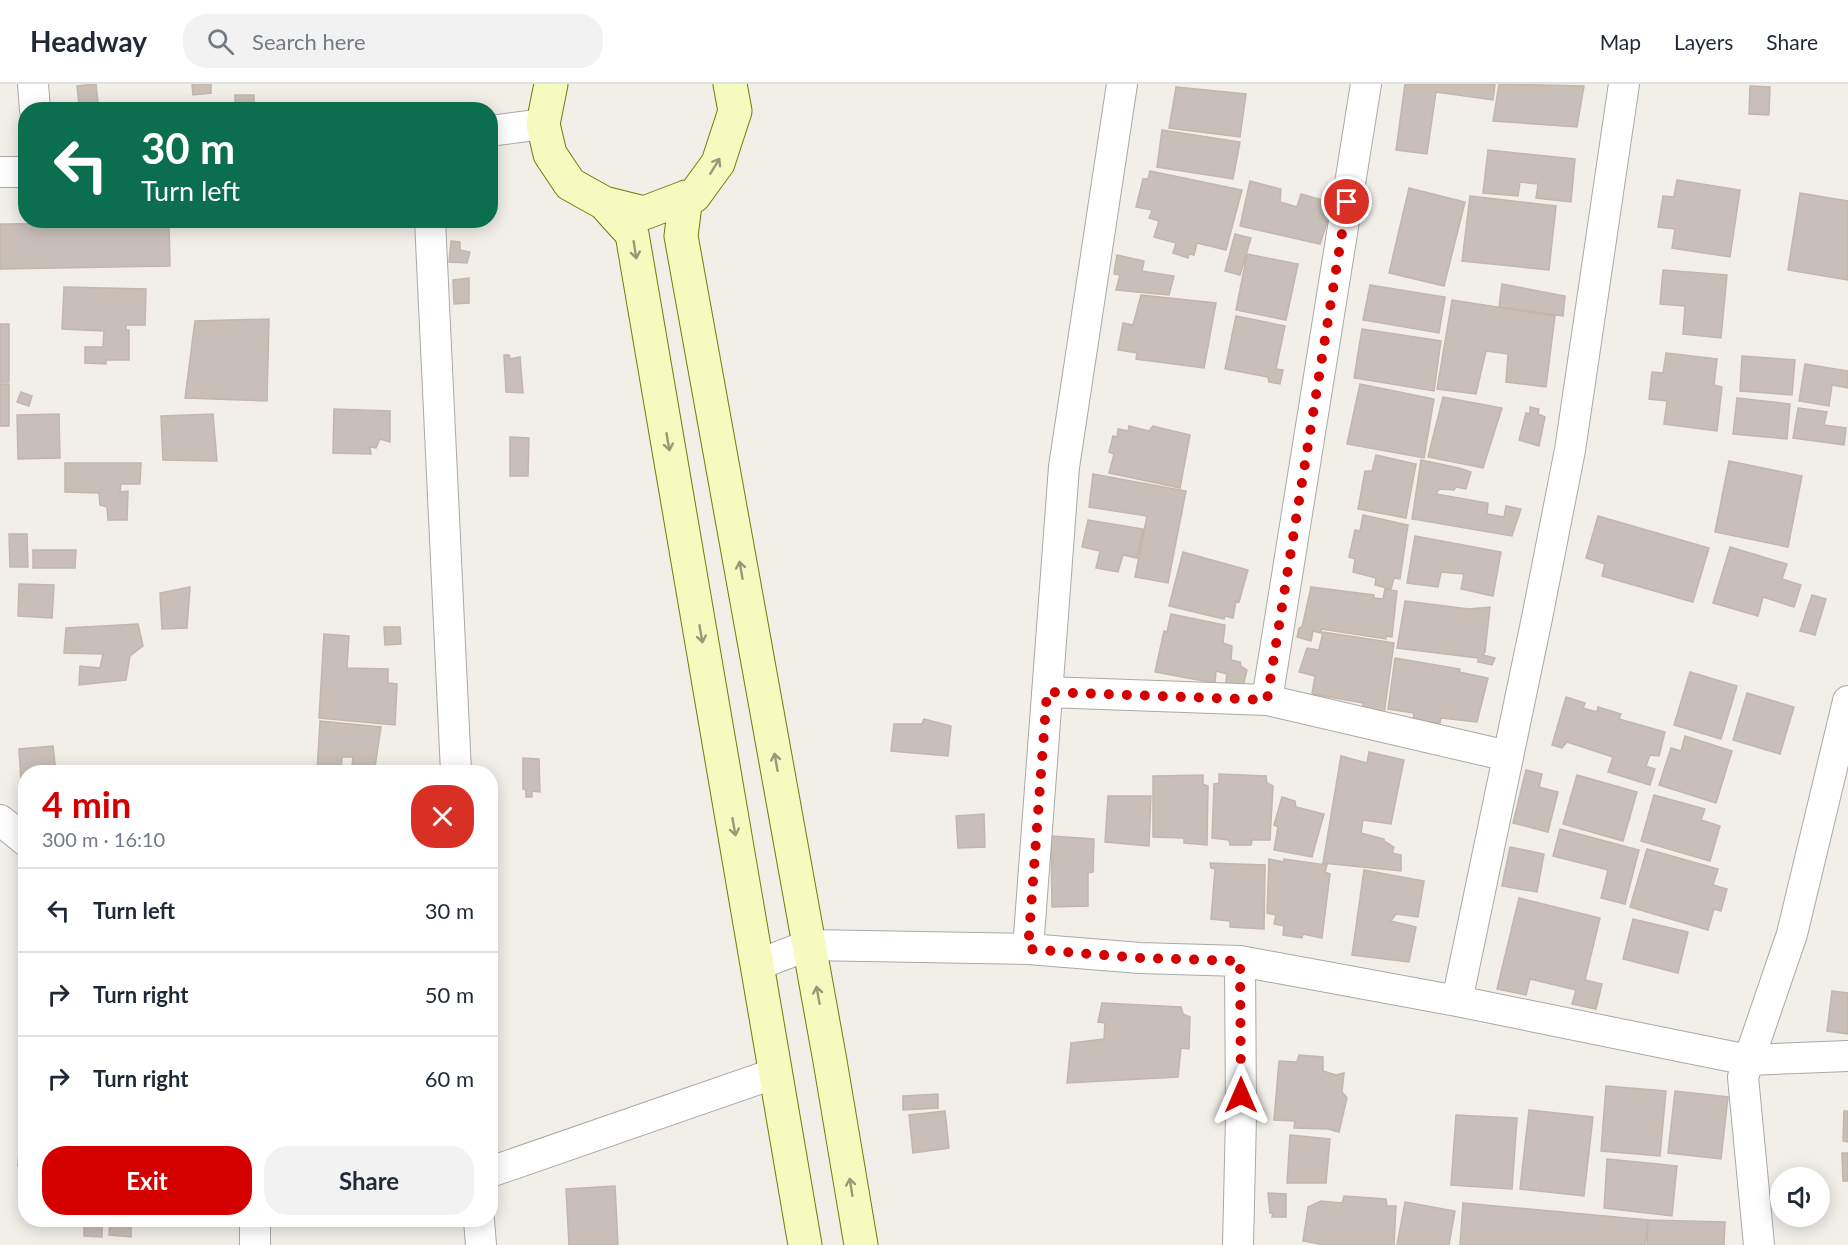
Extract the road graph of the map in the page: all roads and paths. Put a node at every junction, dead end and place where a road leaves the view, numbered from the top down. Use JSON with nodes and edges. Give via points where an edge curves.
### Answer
{"nodes":[{"id":1,"x":33,"y":84,"type":"edge"},
{"id":2,"x":551,"y":84,"type":"edge"},
{"id":3,"x":730,"y":84,"type":"edge"},
{"id":4,"x":1122,"y":84,"type":"edge"},
{"id":5,"x":1366,"y":84,"type":"edge"},
{"id":6,"x":1624,"y":84,"type":"edge"},
{"id":7,"x":34,"y":102,"type":"edge"},
{"id":8,"x":543,"y":124,"type":"junction"},
{"id":9,"x":498,"y":130,"type":"edge"},
{"id":10,"x":0,"y":172,"type":"edge"},
{"id":11,"x":18,"y":172,"type":"edge"},
{"id":12,"x":686,"y":197,"type":"junction"},
{"id":13,"x":604,"y":203,"type":"junction"},
{"id":14,"x":429,"y":228,"type":"edge"},
{"id":15,"x":1047,"y":692,"type":"junction"},
{"id":16,"x":1267,"y":700,"type":"junction"},
{"id":17,"x":1848,"y":701,"type":"edge"},
{"id":18,"x":1508,"y":756,"type":"junction"},
{"id":19,"x":456,"y":765,"type":"edge"},
{"id":20,"x":0,"y":820,"type":"edge"},
{"id":21,"x":18,"y":835,"type":"edge"},
{"id":22,"x":809,"y":945,"type":"junction"},
{"id":23,"x":1028,"y":949,"type":"junction"},
{"id":24,"x":1240,"y":961,"type":"junction"},
{"id":25,"x":758,"y":965,"type":"junction"},
{"id":26,"x":1457,"y":1000,"type":"junction"},
{"id":27,"x":1848,"y":1056,"type":"edge"},
{"id":28,"x":1748,"y":1060,"type":"junction"},
{"id":29,"x":776,"y":1072,"type":"junction"},
{"id":30,"x":498,"y":1169,"type":"edge"},
{"id":31,"x":255,"y":1227,"type":"edge"},
{"id":32,"x":480,"y":1227,"type":"edge"},
{"id":33,"x":255,"y":1245,"type":"edge"},
{"id":34,"x":481,"y":1245,"type":"edge"},
{"id":35,"x":805,"y":1245,"type":"edge"},
{"id":36,"x":861,"y":1245,"type":"edge"},
{"id":37,"x":1238,"y":1245,"type":"edge"},
{"id":38,"x":1759,"y":1245,"type":"edge"}],
"edges":[{"from":1,"to":7,"type":"street"},
{"from":2,"to":8,"type":"main road"},
{"from":12,"to":3,"type":"main road","one_way":true,"via":[[694,196],[718,163],[735,111]]},
{"from":4,"to":15,"type":"street","via":[[1064,467]]},
{"from":5,"to":16,"type":"street"},
{"from":6,"to":18,"type":"street","via":[[1570,450]]},
{"from":8,"to":9,"type":"street"},
{"from":8,"to":13,"type":"main road","via":[[550,154],[570,184]]},
{"from":10,"to":11,"type":"street"},
{"from":12,"to":13,"type":"main road","via":[[644,213]]},
{"from":22,"to":12,"type":"main road","one_way":true,"via":[[681,236]]},
{"from":13,"to":25,"type":"main road","one_way":true,"via":[[633,234]]},
{"from":14,"to":19,"type":"street"},
{"from":15,"to":16,"type":"street"},
{"from":15,"to":23,"type":"street"},
{"from":16,"to":18,"type":"street"},
{"from":17,"to":28,"type":"street","via":[[1792,934]]},
{"from":18,"to":26,"type":"street"},
{"from":20,"to":21,"type":"street"},
{"from":22,"to":23,"type":"street"},
{"from":22,"to":25,"type":"street"},
{"from":36,"to":22,"type":"main road","one_way":true},
{"from":23,"to":24,"type":"street"},
{"from":24,"to":26,"type":"street"},
{"from":24,"to":37,"type":"street"},
{"from":25,"to":29,"type":"main road"},
{"from":26,"to":28,"type":"street"},
{"from":27,"to":28,"type":"street"},
{"from":28,"to":38,"type":"street","via":[[1743,1077]]},
{"from":29,"to":30,"type":"street"},
{"from":29,"to":35,"type":"main road"},
{"from":31,"to":33,"type":"street"},
{"from":32,"to":34,"type":"street"}]}
